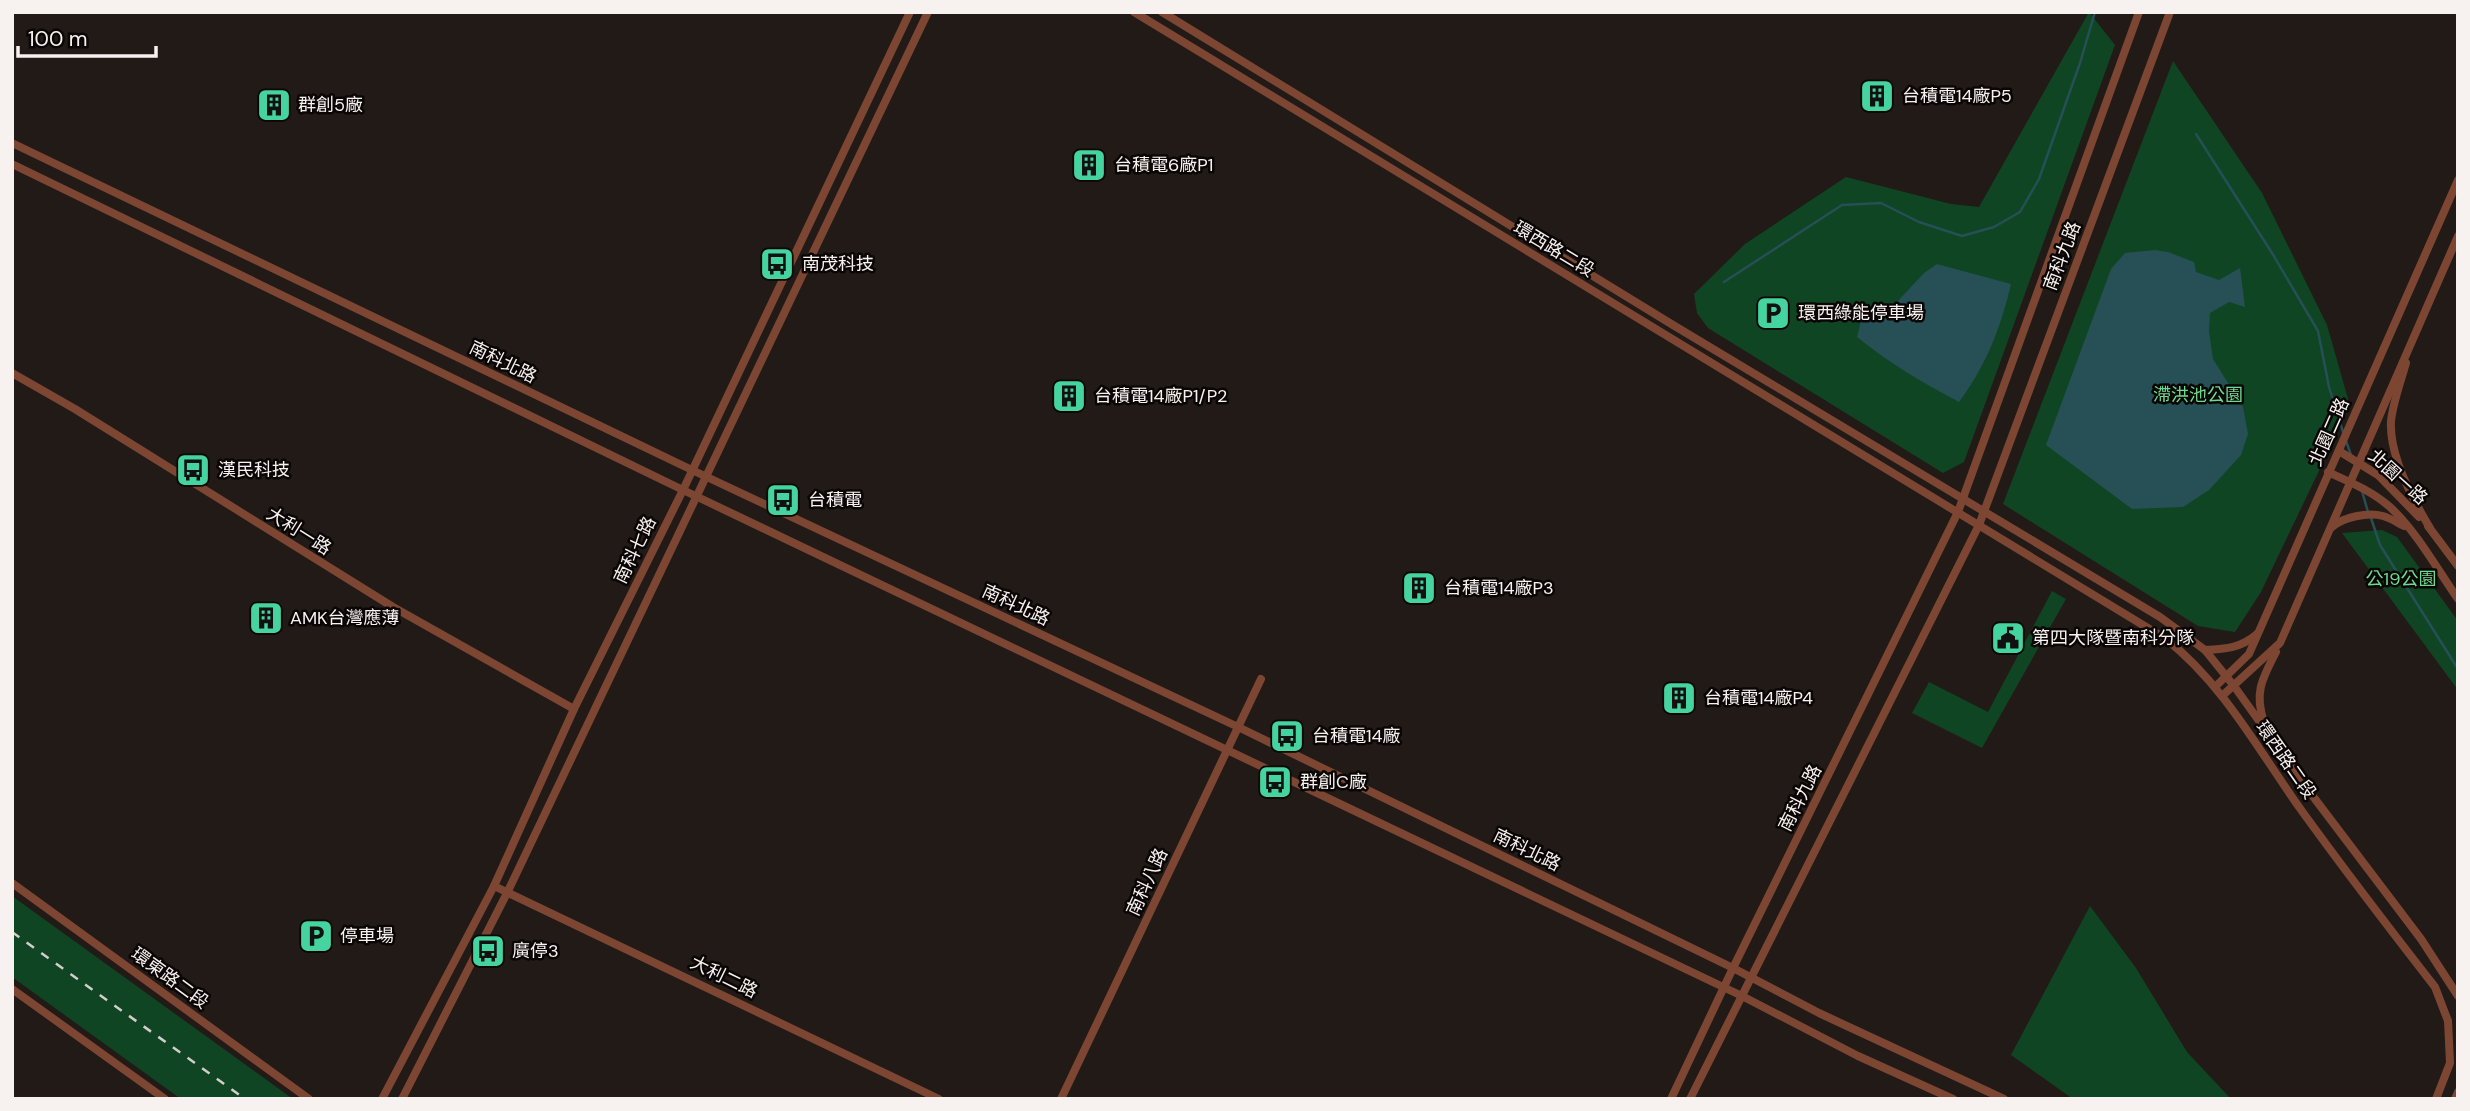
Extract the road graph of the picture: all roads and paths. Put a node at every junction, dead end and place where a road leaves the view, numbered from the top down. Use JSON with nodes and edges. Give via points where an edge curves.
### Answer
{"nodes":[{"id":1,"x":910,"y":12,"type":"edge"},
{"id":2,"x":928,"y":12,"type":"edge"},
{"id":3,"x":1134,"y":12,"type":"edge"},
{"id":4,"x":1162,"y":12,"type":"edge"},
{"id":5,"x":2139,"y":12,"type":"edge"},
{"id":6,"x":2170,"y":12,"type":"edge"},
{"id":7,"x":12,"y":143,"type":"edge"},
{"id":8,"x":12,"y":164,"type":"edge"},
{"id":9,"x":2458,"y":180,"type":"edge"},
{"id":10,"x":2458,"y":236,"type":"edge"},
{"id":11,"x":2412,"y":340,"type":"junction"},
{"id":12,"x":12,"y":373,"type":"edge"},
{"id":13,"x":2343,"y":453,"type":"junction"},
{"id":14,"x":2357,"y":460,"type":"junction"},
{"id":15,"x":692,"y":470,"type":"junction"},
{"id":16,"x":2328,"y":472,"type":"junction"},
{"id":17,"x":705,"y":477,"type":"junction"},
{"id":18,"x":2356,"y":485,"type":"junction"},
{"id":19,"x":682,"y":490,"type":"junction"},
{"id":20,"x":695,"y":496,"type":"junction"},
{"id":21,"x":1963,"y":498,"type":"junction"},
{"id":22,"x":1983,"y":510,"type":"junction"},
{"id":23,"x":1958,"y":512,"type":"junction"},
{"id":24,"x":1979,"y":525,"type":"junction"},
{"id":25,"x":2409,"y":528,"type":"junction"},
{"id":26,"x":2430,"y":528,"type":"junction"},
{"id":27,"x":2320,"y":552,"type":"junction"},
{"id":28,"x":2458,"y":566,"type":"edge"},
{"id":29,"x":2458,"y":599,"type":"edge"},
{"id":30,"x":2260,"y":632,"type":"junction"},
{"id":31,"x":2280,"y":643,"type":"junction"},
{"id":32,"x":2205,"y":650,"type":"junction"},
{"id":33,"x":2227,"y":677,"type":"junction"},
{"id":34,"x":1261,"y":679,"type":"dead end"},
{"id":35,"x":2234,"y":686,"type":"junction"},
{"id":36,"x":2215,"y":687,"type":"junction"},
{"id":37,"x":2222,"y":696,"type":"junction"},
{"id":38,"x":574,"y":709,"type":"junction"},
{"id":39,"x":1236,"y":726,"type":"junction"},
{"id":40,"x":2267,"y":732,"type":"junction"},
{"id":41,"x":1227,"y":750,"type":"junction"},
{"id":42,"x":12,"y":883,"type":"edge"},
{"id":43,"x":494,"y":886,"type":"junction"},
{"id":44,"x":508,"y":891,"type":"junction"},
{"id":45,"x":1733,"y":968,"type":"junction"},
{"id":46,"x":1751,"y":977,"type":"junction"},
{"id":47,"x":12,"y":989,"type":"edge"},
{"id":48,"x":1724,"y":989,"type":"junction"},
{"id":49,"x":1742,"y":996,"type":"junction"},
{"id":50,"x":2458,"y":996,"type":"edge"},
{"id":51,"x":2458,"y":1092,"type":"edge"},
{"id":52,"x":165,"y":1099,"type":"edge"},
{"id":53,"x":309,"y":1099,"type":"edge"},
{"id":54,"x":382,"y":1099,"type":"edge"},
{"id":55,"x":402,"y":1099,"type":"edge"},
{"id":56,"x":939,"y":1099,"type":"edge"},
{"id":57,"x":1060,"y":1099,"type":"edge"},
{"id":58,"x":1671,"y":1099,"type":"edge"},
{"id":59,"x":1690,"y":1099,"type":"edge"},
{"id":60,"x":1953,"y":1099,"type":"edge"},
{"id":61,"x":2004,"y":1099,"type":"edge"},
{"id":62,"x":2436,"y":1099,"type":"edge"},
{"id":63,"x":2455,"y":1099,"type":"edge"}],
"edges":[{"from":1,"to":15,"type":"street","name":"南科七路"},
{"from":2,"to":17,"type":"street","name":"南科七路"},
{"from":3,"to":23,"type":"street","name":"環西路二段"},
{"from":4,"to":21,"type":"street","name":"環西路二段"},
{"from":5,"to":21,"type":"street","name":"南科九路"},
{"from":6,"to":22,"type":"street","name":"南科九路"},
{"from":7,"to":15,"type":"street","name":"南科北路"},
{"from":8,"to":19,"type":"street","name":"南科北路"},
{"from":9,"to":13,"type":"street","name":"北園二路"},
{"from":10,"to":11,"type":"street"},
{"from":11,"to":14,"type":"street"},
{"from":11,"to":26,"type":"street","via":[[2391,422],[2398,462]]},
{"from":12,"to":38,"type":"street","name":"大利一路","via":[[393,607]]},
{"from":13,"to":14,"type":"street","name":"北園一路"},
{"from":13,"to":16,"type":"street","name":"北園二路"},
{"from":14,"to":18,"type":"street"},
{"from":14,"to":26,"type":"street","name":"北園一路"},
{"from":15,"to":17,"type":"street","name":"南科北路"},
{"from":15,"to":19,"type":"street","name":"南科七路"},
{"from":16,"to":18,"type":"street","name":"北園一路"},
{"from":16,"to":30,"type":"street","name":"北園二路"},
{"from":17,"to":20,"type":"street","name":"南科七路"},
{"from":17,"to":39,"type":"street","name":"南科北路"},
{"from":18,"to":25,"type":"street","name":"北園一路","via":[[2390,507]]},
{"from":18,"to":27,"type":"street"},
{"from":19,"to":20,"type":"street","name":"南科北路"},
{"from":19,"to":38,"type":"street","name":"南科七路"},
{"from":20,"to":41,"type":"street","name":"南科北路"},
{"from":20,"to":44,"type":"street","name":"南科七路"},
{"from":21,"to":22,"type":"street","name":"環西路二段"},
{"from":21,"to":23,"type":"street","name":"南科九路"},
{"from":22,"to":24,"type":"street","name":"南科九路"},
{"from":22,"to":32,"type":"street","name":"環西路二段","via":[[2160,617]]},
{"from":23,"to":24,"type":"street","name":"環西路二段"},
{"from":23,"to":45,"type":"street","name":"南科九路"},
{"from":24,"to":36,"type":"street","name":"環西路二段","via":[[2166,639]]},
{"from":24,"to":46,"type":"street","name":"南科九路"},
{"from":25,"to":27,"type":"street","via":[[2383,516],[2343,519],[2333,525]]},
{"from":25,"to":29,"type":"street","name":"北園一路"},
{"from":26,"to":28,"type":"street","name":"北園一路"},
{"from":27,"to":31,"type":"street"},
{"from":30,"to":32,"type":"street","via":[[2236,648]]},
{"from":30,"to":33,"type":"street","name":"北園二路","via":[[2249,654]]},
{"from":31,"to":35,"type":"street"},
{"from":31,"to":40,"type":"street","via":[[2258,702]]},
{"from":32,"to":33,"type":"street","name":"環西路二段"},
{"from":33,"to":35,"type":"street","name":"環西路二段"},
{"from":33,"to":36,"type":"street","name":"北園二路"},
{"from":34,"to":39,"type":"street","name":"南科八路"},
{"from":35,"to":37,"type":"street"},
{"from":35,"to":40,"type":"street","name":"環西路二段"},
{"from":36,"to":37,"type":"street","name":"環西路二段"},
{"from":37,"to":62,"type":"street","name":"環西路二段","via":[[2435,987],[2448,1021],[2450,1063]]},
{"from":38,"to":43,"type":"street","name":"南科七路"},
{"from":39,"to":41,"type":"street","name":"南科八路"},
{"from":39,"to":45,"type":"street","name":"南科北路"},
{"from":40,"to":50,"type":"street","name":"環西路二段"},
{"from":41,"to":48,"type":"street","name":"南科北路"},
{"from":41,"to":57,"type":"street","name":"南科八路"},
{"from":42,"to":53,"type":"street","name":"環東路二段"},
{"from":43,"to":44,"type":"street","name":"大利二路"},
{"from":43,"to":54,"type":"street","name":"南科七路"},
{"from":44,"to":55,"type":"street","name":"南科七路"},
{"from":44,"to":56,"type":"street","name":"大利二路"},
{"from":45,"to":46,"type":"street","name":"南科北路"},
{"from":45,"to":48,"type":"street","name":"南科九路"},
{"from":46,"to":49,"type":"street","name":"南科九路"},
{"from":46,"to":61,"type":"street","name":"南科北路"},
{"from":47,"to":52,"type":"street"},
{"from":48,"to":49,"type":"street","name":"南科北路"},
{"from":48,"to":58,"type":"street","name":"南科九路"},
{"from":49,"to":59,"type":"street","name":"南科九路"},
{"from":49,"to":60,"type":"street","name":"南科北路"},
{"from":51,"to":63,"type":"street"}]}
